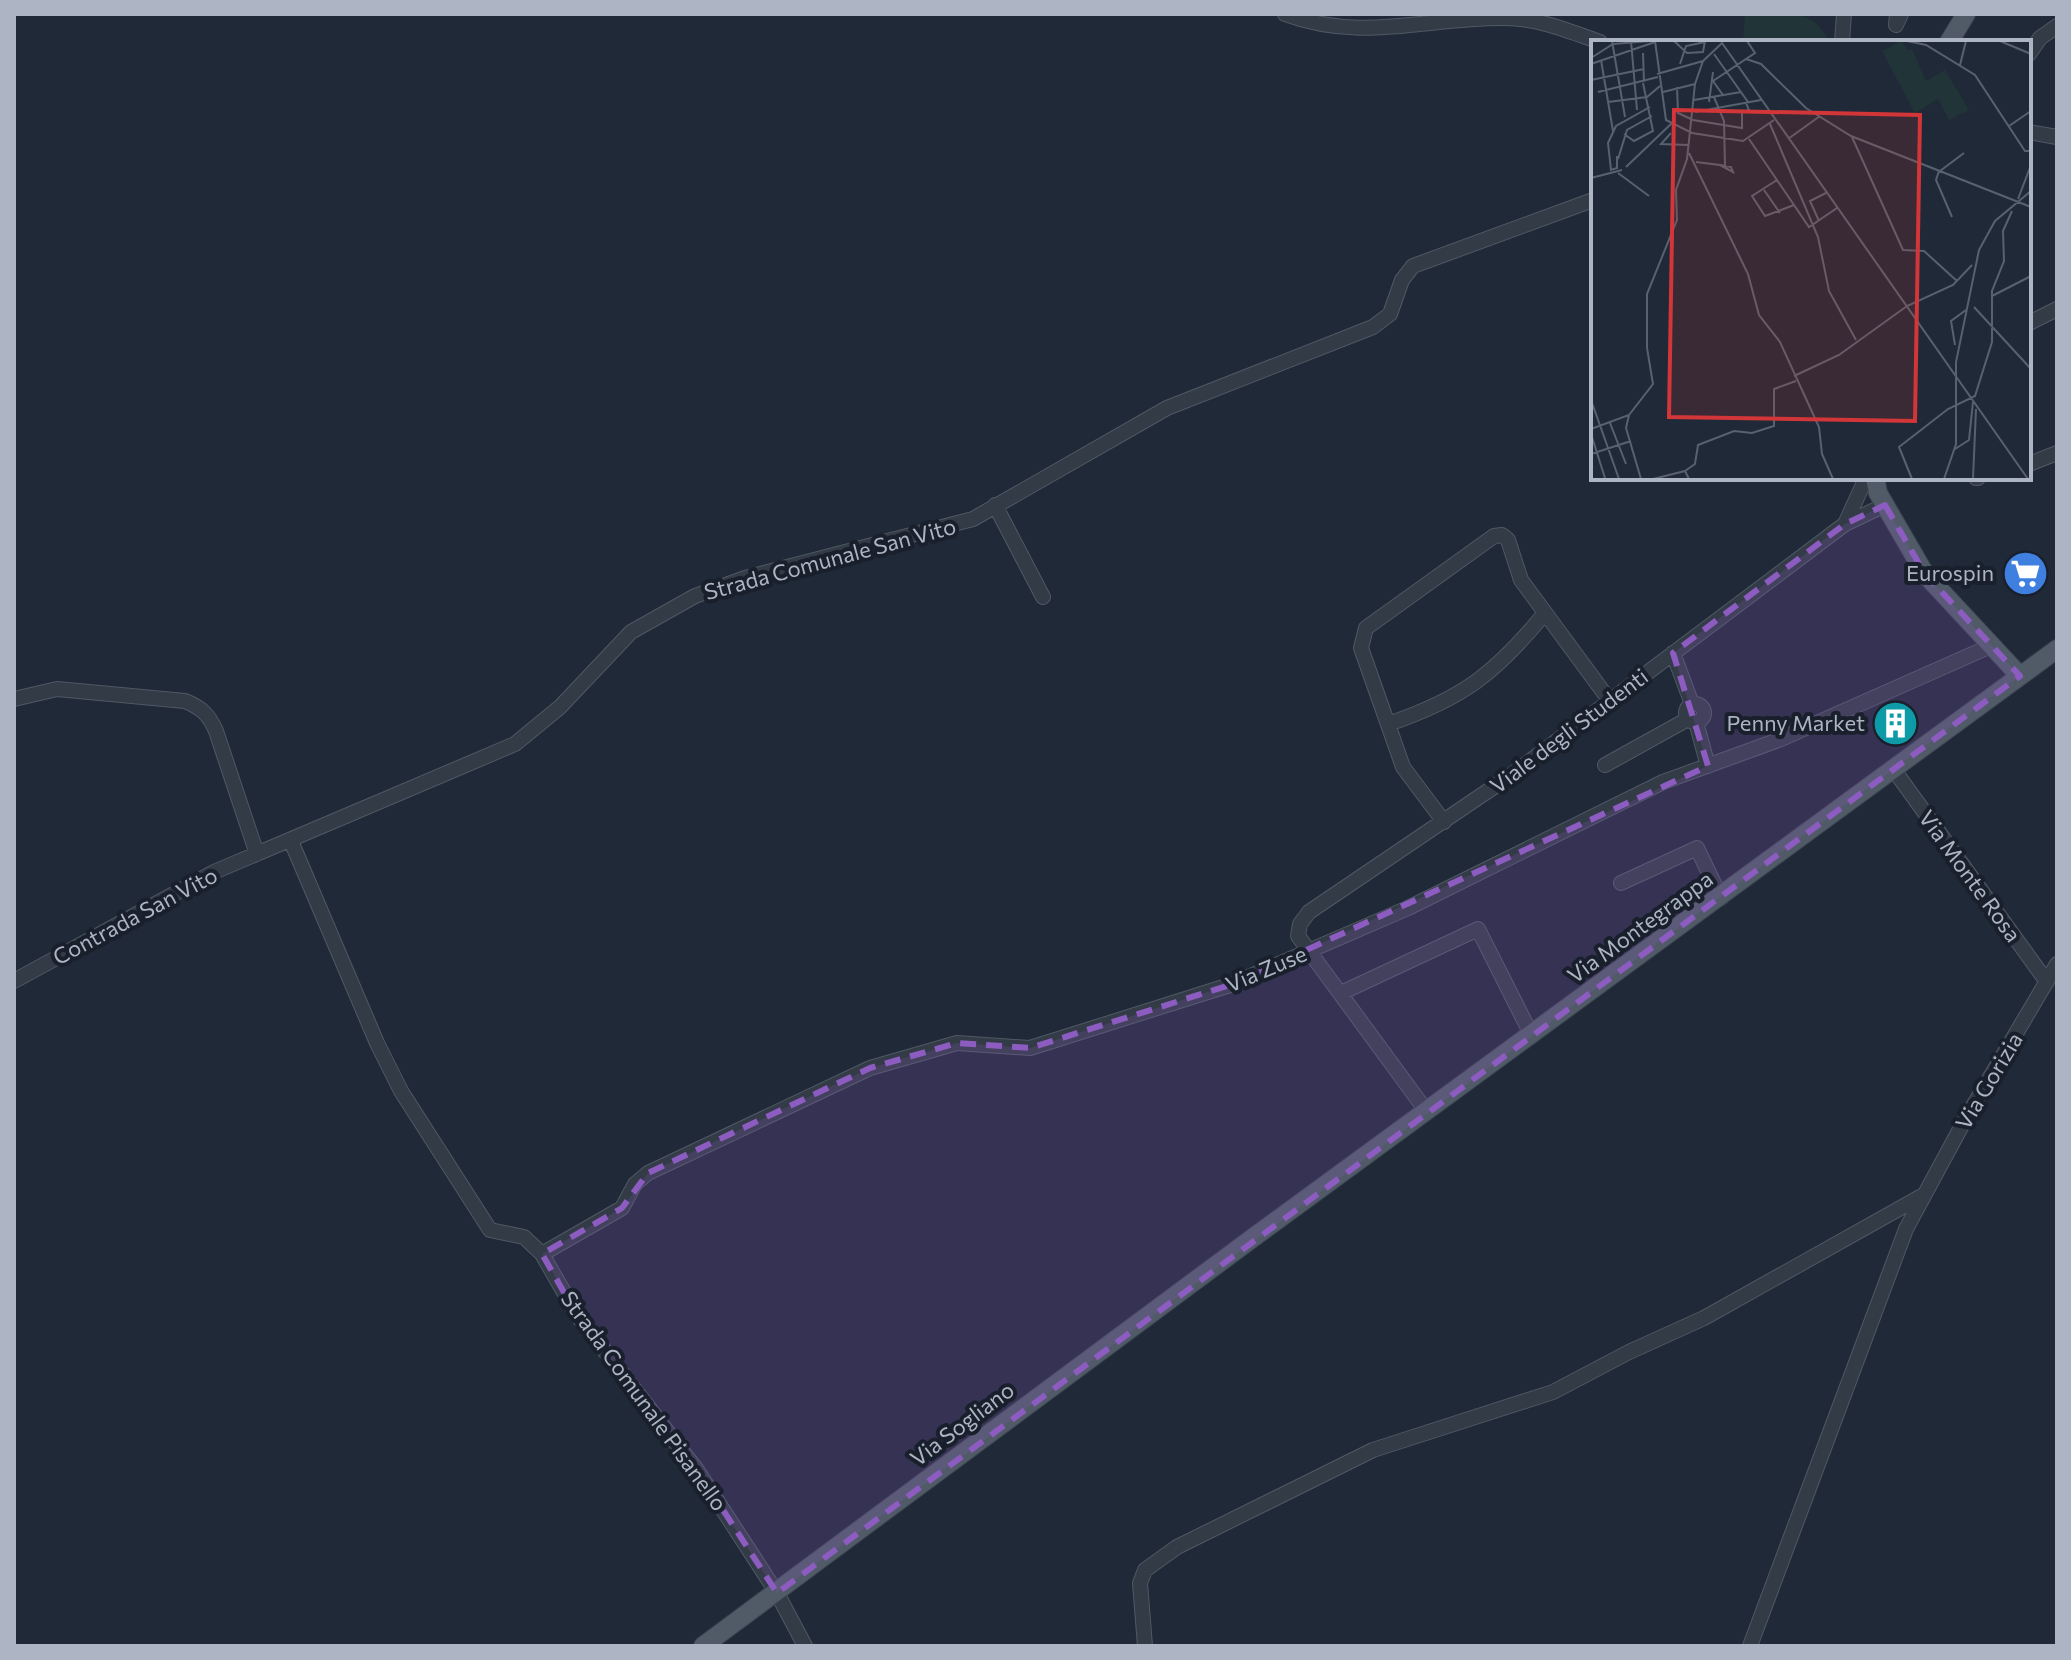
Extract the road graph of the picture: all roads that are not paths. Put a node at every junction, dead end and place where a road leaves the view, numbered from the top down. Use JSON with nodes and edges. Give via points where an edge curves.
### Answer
{"nodes":[{"id":1,"x":1285,"y":14,"type":"edge"},
{"id":2,"x":1844,"y":14,"type":"edge"},
{"id":3,"x":1966,"y":14,"type":"edge"},
{"id":4,"x":2057,"y":26,"type":"edge"},
{"id":5,"x":1594,"y":40,"type":"edge"},
{"id":6,"x":1842,"y":40,"type":"edge"},
{"id":7,"x":1950,"y":40,"type":"edge"},
{"id":8,"x":2031,"y":51,"type":"edge"},
{"id":9,"x":2031,"y":132,"type":"edge"},
{"id":10,"x":2057,"y":137,"type":"edge"},
{"id":11,"x":1591,"y":201,"type":"edge"},
{"id":12,"x":2057,"y":309,"type":"edge"},
{"id":13,"x":2031,"y":322,"type":"edge"},
{"id":14,"x":2057,"y":453,"type":"edge"},
{"id":15,"x":2031,"y":461,"type":"edge"},
{"id":16,"x":1865,"y":480,"type":"edge"},
{"id":17,"x":1876,"y":480,"type":"edge"},
{"id":18,"x":995,"y":505,"type":"junction"},
{"id":19,"x":1885,"y":505,"type":"junction"},
{"id":20,"x":1845,"y":524,"type":"junction"},
{"id":21,"x":1043,"y":597,"type":"dead end"},
{"id":22,"x":1545,"y":613,"type":"junction"},
{"id":23,"x":1993,"y":645,"type":"junction"},
{"id":24,"x":2057,"y":649,"type":"edge"},
{"id":25,"x":1673,"y":653,"type":"junction"},
{"id":26,"x":2020,"y":676,"type":"junction"},
{"id":27,"x":14,"y":699,"type":"edge"},
{"id":28,"x":1610,"y":701,"type":"junction"},
{"id":29,"x":1692,"y":715,"type":"junction"},
{"id":30,"x":1388,"y":724,"type":"junction"},
{"id":31,"x":1605,"y":765,"type":"dead end"},
{"id":32,"x":1708,"y":766,"type":"junction"},
{"id":33,"x":1894,"y":770,"type":"junction"},
{"id":34,"x":1444,"y":822,"type":"junction"},
{"id":35,"x":291,"y":841,"type":"junction"},
{"id":36,"x":257,"y":854,"type":"junction"},
{"id":37,"x":1621,"y":883,"type":"dead end"},
{"id":38,"x":1721,"y":898,"type":"junction"},
{"id":39,"x":1309,"y":951,"type":"junction"},
{"id":40,"x":2057,"y":964,"type":"edge"},
{"id":41,"x":14,"y":981,"type":"edge"},
{"id":42,"x":2047,"y":982,"type":"junction"},
{"id":43,"x":1341,"y":993,"type":"junction"},
{"id":44,"x":1532,"y":1036,"type":"junction"},
{"id":45,"x":1427,"y":1112,"type":"junction"},
{"id":46,"x":1920,"y":1197,"type":"junction"},
{"id":47,"x":1250,"y":1240,"type":"joint"},
{"id":48,"x":542,"y":1254,"type":"junction"},
{"id":49,"x":777,"y":1593,"type":"junction"},
{"id":50,"x":703,"y":1646,"type":"edge"},
{"id":51,"x":805,"y":1646,"type":"edge"},
{"id":52,"x":1145,"y":1646,"type":"edge"},
{"id":53,"x":1750,"y":1646,"type":"edge"}],
"edges":[{"from":1,"to":5,"type":"street","via":[[1333,28],[1368,30],[1515,18]]},
{"from":2,"to":6,"type":"street"},
{"from":3,"to":7,"type":"main road"},
{"from":4,"to":8,"type":"street"},
{"from":9,"to":10,"type":"street"},
{"from":11,"to":18,"type":"street","name":"Strada Comunale San Vito","via":[[1431,256],[1406,273],[1390,314],[1373,327],[1167,408]]},
{"from":12,"to":13,"type":"street"},
{"from":14,"to":15,"type":"street"},
{"from":16,"to":20,"type":"street"},
{"from":17,"to":19,"type":"main road"},
{"from":18,"to":21,"type":"street"},
{"from":18,"to":35,"type":"street","name":"Strada Comunale San Vito","via":[[956,525],[745,578],[695,596],[631,632],[560,707],[515,744]]},
{"from":19,"to":20,"type":"street","name":"Viale degli Studenti"},
{"from":19,"to":23,"type":"main road","via":[[1925,574]]},
{"from":20,"to":25,"type":"street","name":"Viale degli Studenti"},
{"from":22,"to":28,"type":"street"},
{"from":22,"to":30,"type":"street","via":[[1506,660],[1439,707]]},
{"from":22,"to":30,"type":"street","via":[[1521,580],[1508,540],[1494,536],[1366,628],[1361,648]]},
{"from":23,"to":26,"type":"main road"},
{"from":23,"to":32,"type":"street","name":"Via Zuse","via":[[1853,709]]},
{"from":24,"to":26,"type":"main road","name":"Via Montegrappa"},
{"from":25,"to":28,"type":"street","name":"Viale degli Studenti"},
{"from":25,"to":29,"type":"street"},
{"from":26,"to":33,"type":"main road","name":"Via Montegrappa"},
{"from":27,"to":36,"type":"street","via":[[57,689],[185,701],[199,707],[216,731]]},
{"from":28,"to":34,"type":"street","name":"Viale degli Studenti"},
{"from":29,"to":31,"type":"street"},
{"from":29,"to":32,"type":"street"},
{"from":30,"to":34,"type":"street","via":[[1403,767]]},
{"from":32,"to":39,"type":"street","name":"Via Zuse","via":[[1593,814],[1420,902]]},
{"from":33,"to":38,"type":"main road","name":"Via Montegrappa"},
{"from":33,"to":42,"type":"street","name":"Via Monte Rosa"},
{"from":34,"to":39,"type":"street","name":"Viale degli Studenti","via":[[1309,912],[1298,936]]},
{"from":35,"to":36,"type":"street","name":"Strada Comunale San Vito"},
{"from":35,"to":48,"type":"street","name":"Strada Comunale Pisanello","via":[[377,1043],[418,1118],[490,1230],[524,1237]]},
{"from":36,"to":41,"type":"street","name":"Contrada San Vito","via":[[182,888]]},
{"from":37,"to":38,"type":"street","via":[[1697,848]]},
{"from":38,"to":44,"type":"main road","name":"Via Montegrappa"},
{"from":39,"to":43,"type":"street"},
{"from":39,"to":48,"type":"street","name":"Via Zuse","via":[[1230,985],[1030,1048],[957,1043],[870,1068],[648,1173],[622,1208]]},
{"from":40,"to":42,"type":"street","name":"Via Gorizia"},
{"from":42,"to":46,"type":"street","name":"Via Gorizia"},
{"from":43,"to":44,"type":"street","via":[[1478,929]]},
{"from":43,"to":45,"type":"street"},
{"from":44,"to":45,"type":"main road","name":"Via Montegrappa"},
{"from":45,"to":47,"type":"main road","name":"Via Montegrappa"},
{"from":46,"to":52,"type":"street","via":[[1704,1318],[1553,1392],[1373,1450],[1177,1547],[1145,1570],[1140,1583]]},
{"from":46,"to":53,"type":"street","name":"Via Gorizia"},
{"from":47,"to":49,"type":"main road","name":"Via Sogliano"},
{"from":48,"to":49,"type":"street","name":"Strada Comunale Pisanello","via":[[577,1315],[697,1470]]},
{"from":49,"to":50,"type":"main road","name":"Via Sogliano"},
{"from":49,"to":51,"type":"street","name":"Strada Comunale Pisanello"}]}
